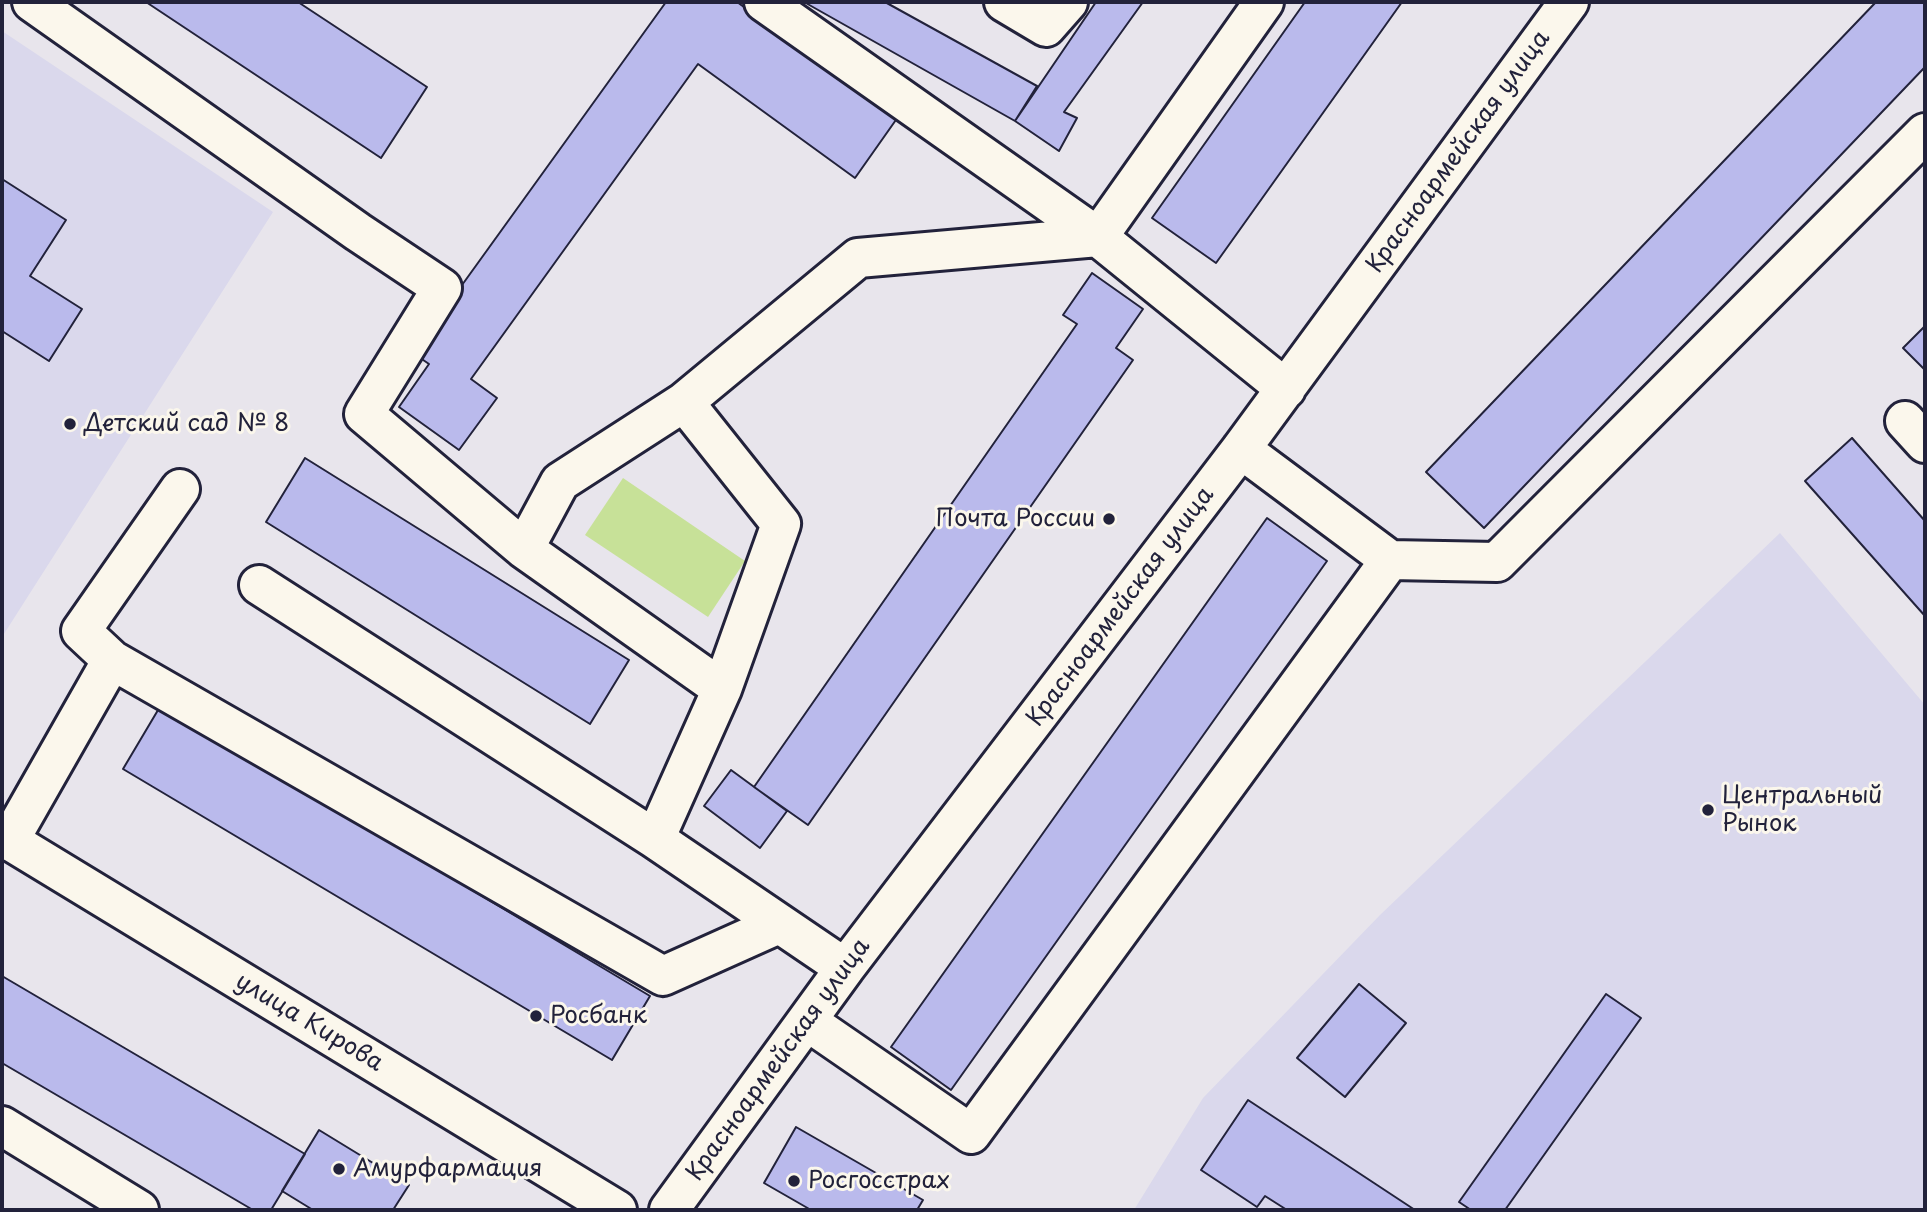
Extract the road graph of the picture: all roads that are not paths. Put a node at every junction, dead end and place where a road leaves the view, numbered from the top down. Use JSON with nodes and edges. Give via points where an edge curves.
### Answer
{"nodes":[{"id":1,"x":32,"y":2,"type":"edge"},
{"id":2,"x":764,"y":2,"type":"edge"},
{"id":3,"x":1004,"y":2,"type":"edge"},
{"id":4,"x":1068,"y":2,"type":"edge"},
{"id":5,"x":1264,"y":2,"type":"edge"},
{"id":6,"x":1569,"y":2,"type":"edge"},
{"id":7,"x":1925,"y":133,"type":"edge"},
{"id":8,"x":1098,"y":237,"type":"junction"},
{"id":9,"x":1286,"y":389,"type":"junction"},
{"id":10,"x":684,"y":402,"type":"junction"},
{"id":11,"x":1241,"y":449,"type":"junction"},
{"id":12,"x":180,"y":489,"type":"dead end"},
{"id":13,"x":524,"y":549,"type":"junction"},
{"id":14,"x":1390,"y":560,"type":"junction"},
{"id":15,"x":259,"y":584,"type":"dead end"},
{"id":16,"x":112,"y":660,"type":"junction"},
{"id":17,"x":722,"y":689,"type":"junction"},
{"id":18,"x":5,"y":838,"type":"edge"},
{"id":19,"x":655,"y":839,"type":"junction"},
{"id":20,"x":779,"y":924,"type":"junction"},
{"id":21,"x":845,"y":968,"type":"junction"},
{"id":22,"x":807,"y":1021,"type":"junction"},
{"id":23,"x":2,"y":1126,"type":"edge"},
{"id":24,"x":139,"y":1210,"type":"edge"},
{"id":25,"x":617,"y":1210,"type":"edge"},
{"id":26,"x":669,"y":1210,"type":"edge"}],
"edges":[{"from":1,"to":13,"type":"street","via":[[442,288],[364,414]]},
{"from":2,"to":8,"type":"street"},
{"from":3,"to":4,"type":"street","via":[[1046,27]]},
{"from":5,"to":8,"type":"street"},
{"from":6,"to":9,"type":"street","name":"Красноармейская улица"},
{"from":7,"to":14,"type":"street","via":[[1497,562]]},
{"from":8,"to":9,"type":"street"},
{"from":8,"to":10,"type":"street","via":[[858,258]]},
{"from":9,"to":11,"type":"street","name":"Красноармейская улица"},
{"from":10,"to":13,"type":"street","via":[[560,482]]},
{"from":10,"to":17,"type":"street","via":[[781,524]]},
{"from":11,"to":14,"type":"street"},
{"from":11,"to":21,"type":"street","name":"Красноармейская улица"},
{"from":12,"to":16,"type":"street","via":[[81,631]]},
{"from":13,"to":17,"type":"street"},
{"from":14,"to":22,"type":"street","via":[[971,1134]]},
{"from":15,"to":19,"type":"street"},
{"from":16,"to":18,"type":"street"},
{"from":16,"to":20,"type":"street","via":[[663,976]]},
{"from":17,"to":19,"type":"street"},
{"from":18,"to":25,"type":"street","name":"улица Кирова"},
{"from":19,"to":20,"type":"street"},
{"from":20,"to":21,"type":"street"},
{"from":21,"to":22,"type":"street","name":"Красноармейская улица"},
{"from":22,"to":26,"type":"street","name":"Красноармейская улица"},
{"from":23,"to":24,"type":"street"}]}
